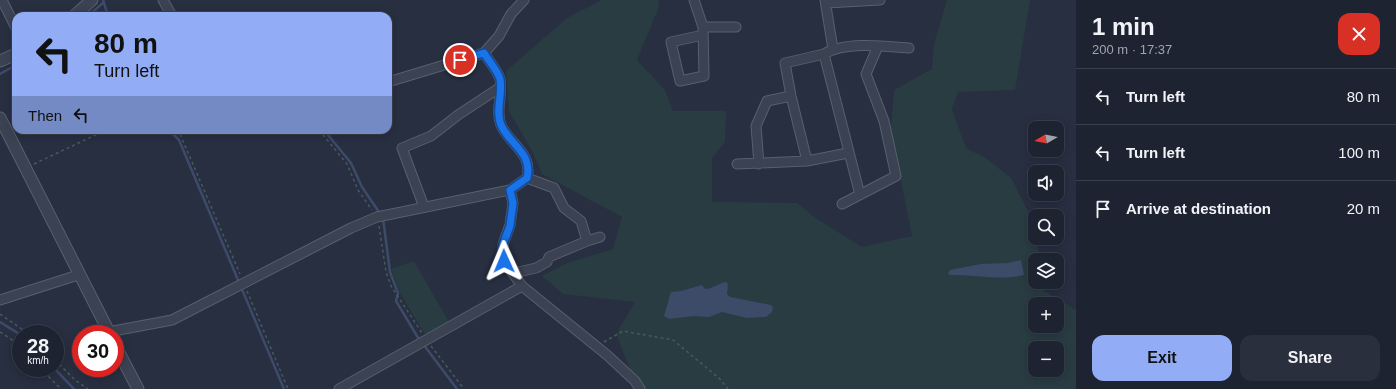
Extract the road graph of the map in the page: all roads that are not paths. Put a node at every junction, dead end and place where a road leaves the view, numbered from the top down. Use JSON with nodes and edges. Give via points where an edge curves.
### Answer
{"nodes":[{"id":1,"x":2,"y":0,"type":"edge"},
{"id":2,"x":163,"y":0,"type":"edge"},
{"id":3,"x":524,"y":0,"type":"edge"},
{"id":4,"x":694,"y":0,"type":"edge"},
{"id":5,"x":880,"y":0,"type":"edge"},
{"id":6,"x":90,"y":1,"type":"edge"},
{"id":7,"x":826,"y":2,"type":"edge"},
{"id":8,"x":78,"y":12,"type":"edge"},
{"id":9,"x":170,"y":12,"type":"edge"},
{"id":10,"x":12,"y":20,"type":"edge"},
{"id":11,"x":736,"y":27,"type":"dead end"},
{"id":12,"x":703,"y":33,"type":"junction"},
{"id":13,"x":878,"y":46,"type":"junction"},
{"id":14,"x":909,"y":48,"type":"dead end"},
{"id":15,"x":833,"y":49,"type":"junction"},
{"id":16,"x":484,"y":53,"type":"junction"},
{"id":17,"x":824,"y":54,"type":"junction"},
{"id":18,"x":12,"y":56,"type":"edge"},
{"id":19,"x":0,"y":61,"type":"edge"},
{"id":20,"x":392,"y":81,"type":"edge"},
{"id":21,"x":499,"y":88,"type":"junction"},
{"id":22,"x":791,"y":96,"type":"junction"},
{"id":23,"x":0,"y":118,"type":"edge"},
{"id":24,"x":848,"y":154,"type":"junction"},
{"id":25,"x":807,"y":161,"type":"junction"},
{"id":26,"x":737,"y":164,"type":"dead end"},
{"id":27,"x":759,"y":164,"type":"junction"},
{"id":28,"x":527,"y":178,"type":"junction"},
{"id":29,"x":510,"y":190,"type":"junction"},
{"id":30,"x":860,"y":195,"type":"junction"},
{"id":31,"x":842,"y":204,"type":"dead end"},
{"id":32,"x":424,"y":207,"type":"junction"},
{"id":33,"x":600,"y":237,"type":"dead end"},
{"id":34,"x":587,"y":241,"type":"junction"},
{"id":35,"x":514,"y":273,"type":"junction"},
{"id":36,"x":78,"y":275,"type":"junction"},
{"id":37,"x":522,"y":286,"type":"junction"},
{"id":38,"x":0,"y":300,"type":"edge"},
{"id":39,"x":105,"y":325,"type":"edge"},
{"id":40,"x":124,"y":330,"type":"edge"},
{"id":41,"x":124,"y":362,"type":"edge"},
{"id":42,"x":636,"y":386,"type":"edge"},
{"id":43,"x":138,"y":389,"type":"edge"},
{"id":44,"x":339,"y":389,"type":"edge"}],
"edges":[{"from":1,"to":10,"type":"street"},
{"from":2,"to":9,"type":"street"},
{"from":3,"to":16,"type":"street"},
{"from":4,"to":12,"type":"street"},
{"from":5,"to":7,"type":"street"},
{"from":6,"to":8,"type":"street"},
{"from":7,"to":15,"type":"street"},
{"from":11,"to":12,"type":"street"},
{"from":12,"to":12,"type":"street","via":[[704,76],[680,81],[671,42]]},
{"from":13,"to":14,"type":"street"},
{"from":13,"to":15,"type":"street"},
{"from":13,"to":30,"type":"street","via":[[866,74],[884,121],[896,176]]},
{"from":15,"to":17,"type":"street"},
{"from":16,"to":20,"type":"street"},
{"from":16,"to":21,"type":"street","via":[[500,79]]},
{"from":17,"to":22,"type":"street","via":[[785,63]]},
{"from":17,"to":24,"type":"street"},
{"from":18,"to":19,"type":"street"},
{"from":21,"to":28,"type":"street","via":[[501,125],[526,159],[530,168]]},
{"from":21,"to":32,"type":"street","via":[[431,136],[402,148]]},
{"from":22,"to":25,"type":"street"},
{"from":22,"to":27,"type":"street","via":[[767,101],[756,126]]},
{"from":23,"to":36,"type":"street"},
{"from":24,"to":25,"type":"street"},
{"from":24,"to":30,"type":"street"},
{"from":25,"to":27,"type":"street"},
{"from":26,"to":27,"type":"street"},
{"from":28,"to":29,"type":"street"},
{"from":28,"to":34,"type":"street","via":[[554,188],[564,208],[580,221]]},
{"from":29,"to":32,"type":"street"},
{"from":29,"to":35,"type":"street","via":[[513,203],[510,226],[503,244],[504,261]]},
{"from":30,"to":31,"type":"street"},
{"from":32,"to":40,"type":"street","via":[[377,217],[351,228],[172,320]]},
{"from":33,"to":34,"type":"street"},
{"from":34,"to":35,"type":"street","via":[[548,257],[547,262],[536,268]]},
{"from":35,"to":37,"type":"street"},
{"from":36,"to":38,"type":"street"},
{"from":36,"to":39,"type":"street"},
{"from":37,"to":42,"type":"street","via":[[596,347]]},
{"from":37,"to":44,"type":"street"},
{"from":41,"to":43,"type":"street"}]}
